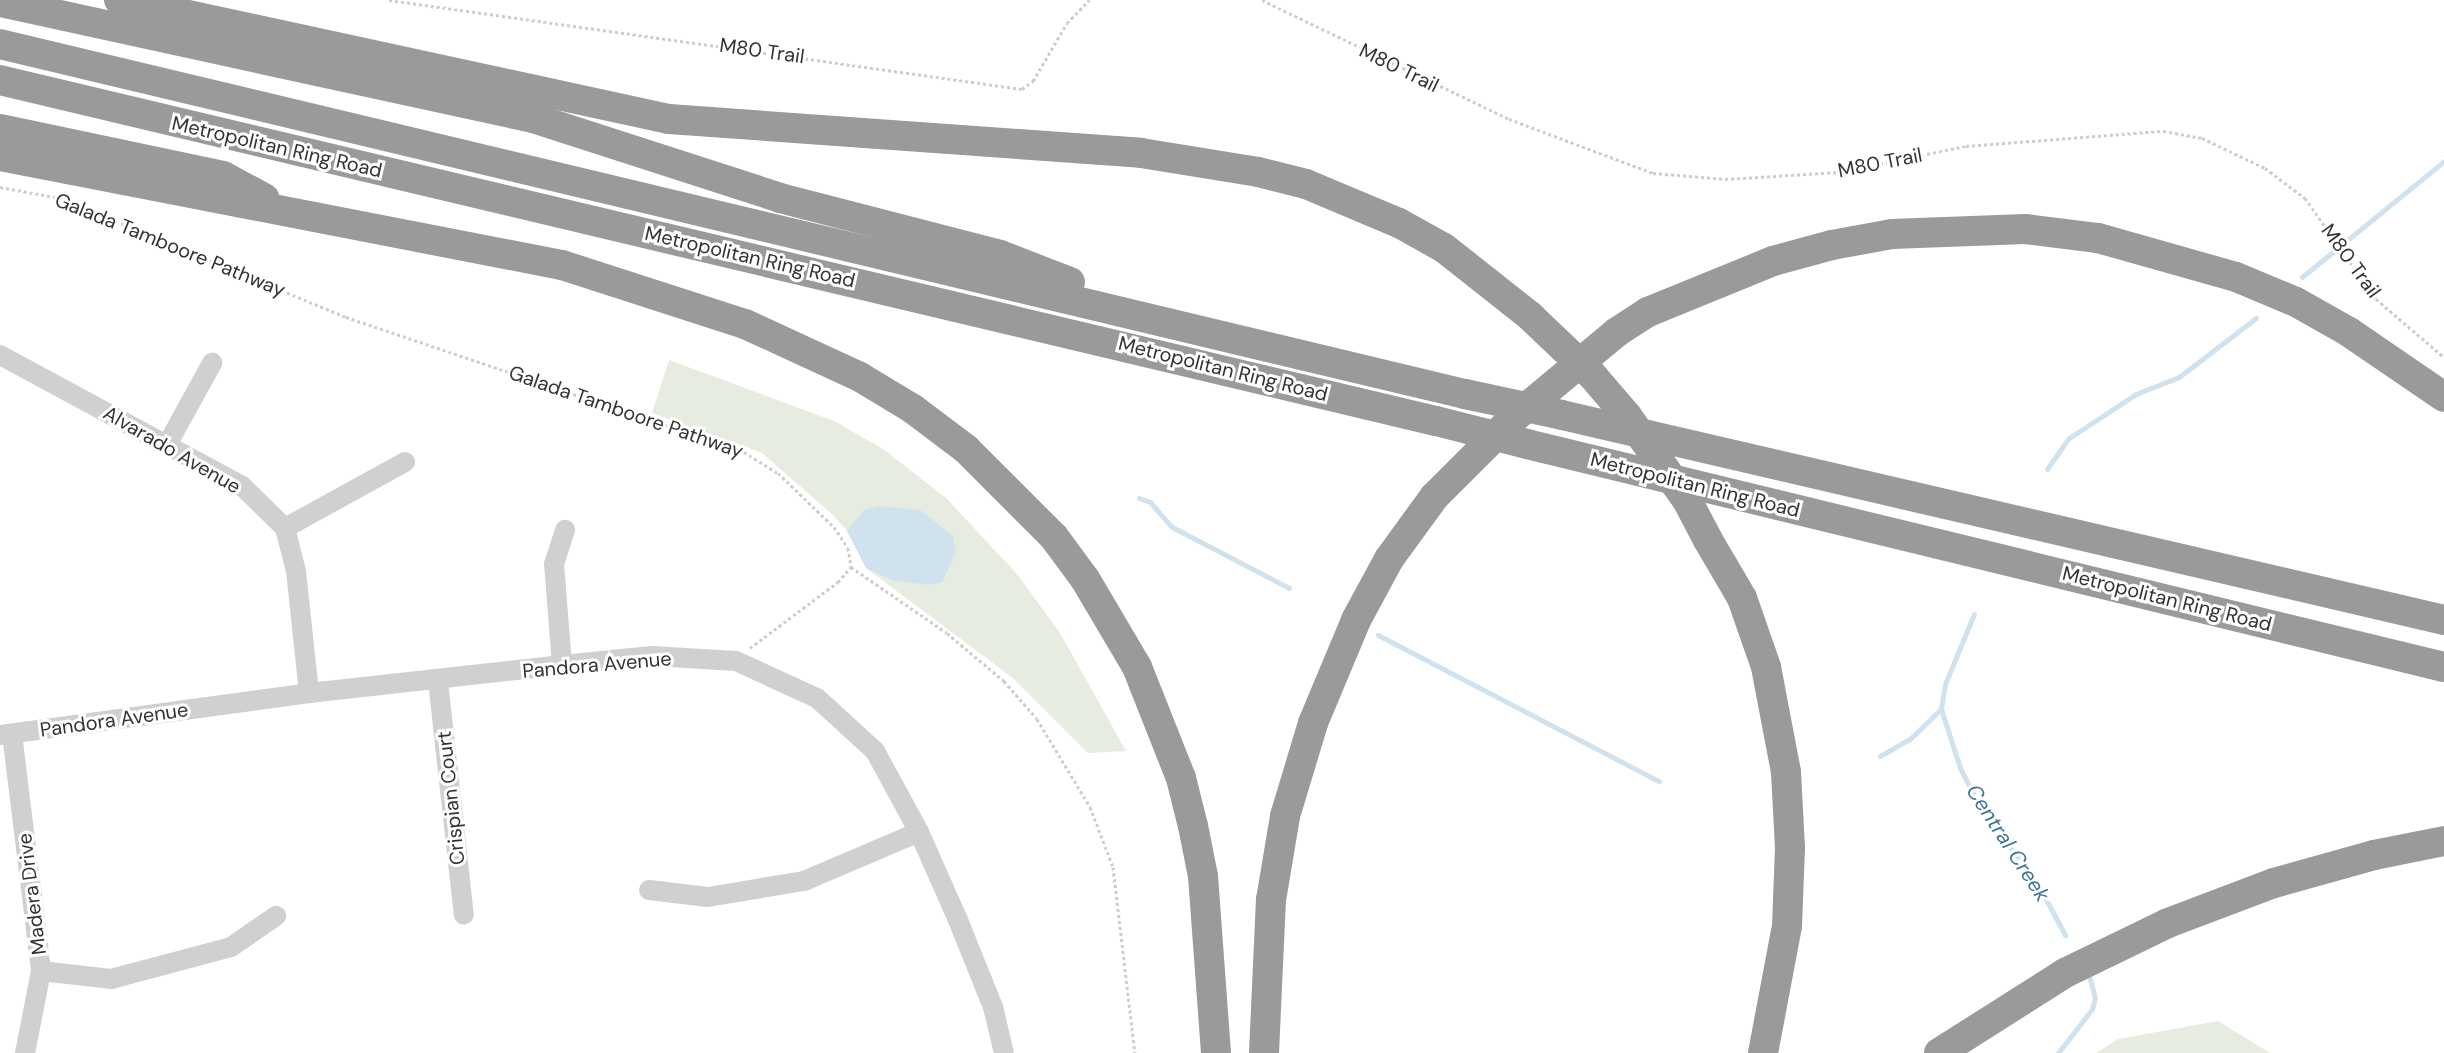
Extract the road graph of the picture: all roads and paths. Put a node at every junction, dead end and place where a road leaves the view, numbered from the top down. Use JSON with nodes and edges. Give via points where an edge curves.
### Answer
{"nodes":[{"id":1,"x":91,"y":0,"type":"edge"},
{"id":2,"x":118,"y":0,"type":"edge"},
{"id":3,"x":389,"y":0,"type":"edge"},
{"id":4,"x":444,"y":0,"type":"edge"},
{"id":5,"x":1089,"y":0,"type":"edge"},
{"id":6,"x":1262,"y":0,"type":"edge"},
{"id":7,"x":0,"y":2,"type":"edge"},
{"id":8,"x":440,"y":7,"type":"junction"},
{"id":9,"x":297,"y":41,"type":"junction"},
{"id":10,"x":0,"y":44,"type":"edge"},
{"id":11,"x":0,"y":80,"type":"edge"},
{"id":12,"x":0,"y":97,"type":"edge"},
{"id":13,"x":0,"y":129,"type":"edge"},
{"id":14,"x":248,"y":141,"type":"junction"},
{"id":15,"x":0,"y":156,"type":"edge"},
{"id":16,"x":0,"y":187,"type":"edge"},
{"id":17,"x":290,"y":213,"type":"junction"},
{"id":18,"x":1183,"y":324,"type":"junction"},
{"id":19,"x":0,"y":355,"type":"edge"},
{"id":20,"x":2444,"y":357,"type":"edge"},
{"id":21,"x":212,"y":363,"type":"dead end"},
{"id":22,"x":2444,"y":397,"type":"edge"},
{"id":23,"x":167,"y":446,"type":"junction"},
{"id":24,"x":405,"y":462,"type":"dead end"},
{"id":25,"x":285,"y":528,"type":"junction"},
{"id":26,"x":565,"y":530,"type":"dead end"},
{"id":27,"x":851,"y":567,"type":"junction"},
{"id":28,"x":2444,"y":620,"type":"edge"},
{"id":29,"x":736,"y":661,"type":"junction"},
{"id":30,"x":562,"y":665,"type":"junction"},
{"id":31,"x":2444,"y":667,"type":"edge"},
{"id":32,"x":438,"y":681,"type":"junction"},
{"id":33,"x":309,"y":693,"type":"junction"},
{"id":34,"x":6,"y":734,"type":"edge"},
{"id":35,"x":919,"y":832,"type":"junction"},
{"id":36,"x":2444,"y":841,"type":"edge"},
{"id":37,"x":649,"y":890,"type":"dead end"},
{"id":38,"x":464,"y":915,"type":"dead end"},
{"id":39,"x":276,"y":916,"type":"dead end"},
{"id":40,"x":41,"y":971,"type":"junction"},
{"id":41,"x":25,"y":1053,"type":"edge"},
{"id":42,"x":1004,"y":1053,"type":"edge"},
{"id":43,"x":1135,"y":1053,"type":"edge"},
{"id":44,"x":1216,"y":1053,"type":"edge"},
{"id":45,"x":1264,"y":1053,"type":"edge"},
{"id":46,"x":1763,"y":1053,"type":"edge"},
{"id":47,"x":1939,"y":1053,"type":"edge"}],
"edges":[{"from":1,"to":9,"type":"highway"},
{"from":2,"to":9,"type":"highway"},
{"from":3,"to":8,"type":"path","name":"M80 Trail"},
{"from":4,"to":8,"type":"path"},
{"from":5,"to":8,"type":"path","name":"M80 Trail","via":[[1067,22],[1033,81],[1022,89]]},
{"from":6,"to":20,"type":"path","name":"M80 Trail","via":[[1489,111],[1653,173],[1725,179],[1839,172],[1966,146],[2163,131],[2202,138],[2265,168],[2305,198],[2376,299]]},
{"from":7,"to":18,"type":"highway","via":[[533,118],[780,198],[1000,255]]},
{"from":9,"to":46,"type":"highway","bridge":true,"via":[[669,119],[1141,153],[1258,172],[1306,184],[1399,223],[1444,248],[1530,316],[1592,375],[1627,416],[1687,500],[1742,598],[1766,667],[1786,772],[1790,848],[1787,926]]},
{"from":10,"to":18,"type":"highway","name":"Metropolitan Ring Road"},
{"from":11,"to":14,"type":"highway","name":"Metropolitan Ring Road"},
{"from":12,"to":14,"type":"highway"},
{"from":13,"to":17,"type":"highway","via":[[223,176]]},
{"from":14,"to":31,"type":"highway","name":"Metropolitan Ring Road","bridge":true,"via":[[1436,421]]},
{"from":15,"to":17,"type":"highway"},
{"from":16,"to":27,"type":"path","name":"Galada Tamboore Pathway","via":[[60,198],[346,317],[744,452],[778,473],[834,527],[848,548]]},
{"from":17,"to":44,"type":"highway","via":[[562,265],[696,306],[806,350],[860,377],[913,409],[966,449],[1046,529],[1085,579],[1132,659],[1160,719],[1181,778],[1203,876]]},
{"from":18,"to":28,"type":"highway","name":"Metropolitan Ring Road","bridge":true,"via":[[1465,394]]},
{"from":19,"to":23,"type":"street","name":"Alvarado Avenue"},
{"from":21,"to":23,"type":"street"},
{"from":22,"to":45,"type":"highway","via":[[2349,332],[2296,302],[2236,277],[2098,238],[2025,229],[1892,234],[1832,245],[1773,261],[1648,312],[1617,332],[1509,422],[1434,497],[1389,559],[1356,620],[1313,723],[1286,816],[1272,900]]},
{"from":23,"to":25,"type":"street","name":"Alvarado Avenue","via":[[242,486]]},
{"from":24,"to":25,"type":"street"},
{"from":25,"to":33,"type":"street","via":[[296,571]]},
{"from":26,"to":30,"type":"street","via":[[554,564]]},
{"from":27,"to":29,"type":"path","via":[[838,582]]},
{"from":27,"to":43,"type":"path","via":[[946,633],[1004,681],[1037,719],[1090,807],[1113,867]]},
{"from":29,"to":30,"type":"street","name":"Pandora Avenue","via":[[652,656]]},
{"from":29,"to":35,"type":"street","name":"Pandora Avenue","via":[[817,698],[875,751]]},
{"from":30,"to":32,"type":"street","name":"Pandora Avenue"},
{"from":32,"to":33,"type":"street","name":"Pandora Avenue"},
{"from":32,"to":38,"type":"street","name":"Crispian Court"},
{"from":33,"to":34,"type":"street","name":"Pandora Avenue"},
{"from":34,"to":40,"type":"street","name":"Madera Drive"},
{"from":35,"to":37,"type":"street","via":[[804,881],[708,897]]},
{"from":35,"to":42,"type":"street","name":"Pandora Avenue","via":[[993,1007]]},
{"from":36,"to":47,"type":"highway","via":[[2374,855],[2274,883],[2168,923],[2066,973]]},
{"from":39,"to":40,"type":"street","via":[[231,947],[111,979]]},
{"from":40,"to":41,"type":"street","name":"Madera Drive"}]}
